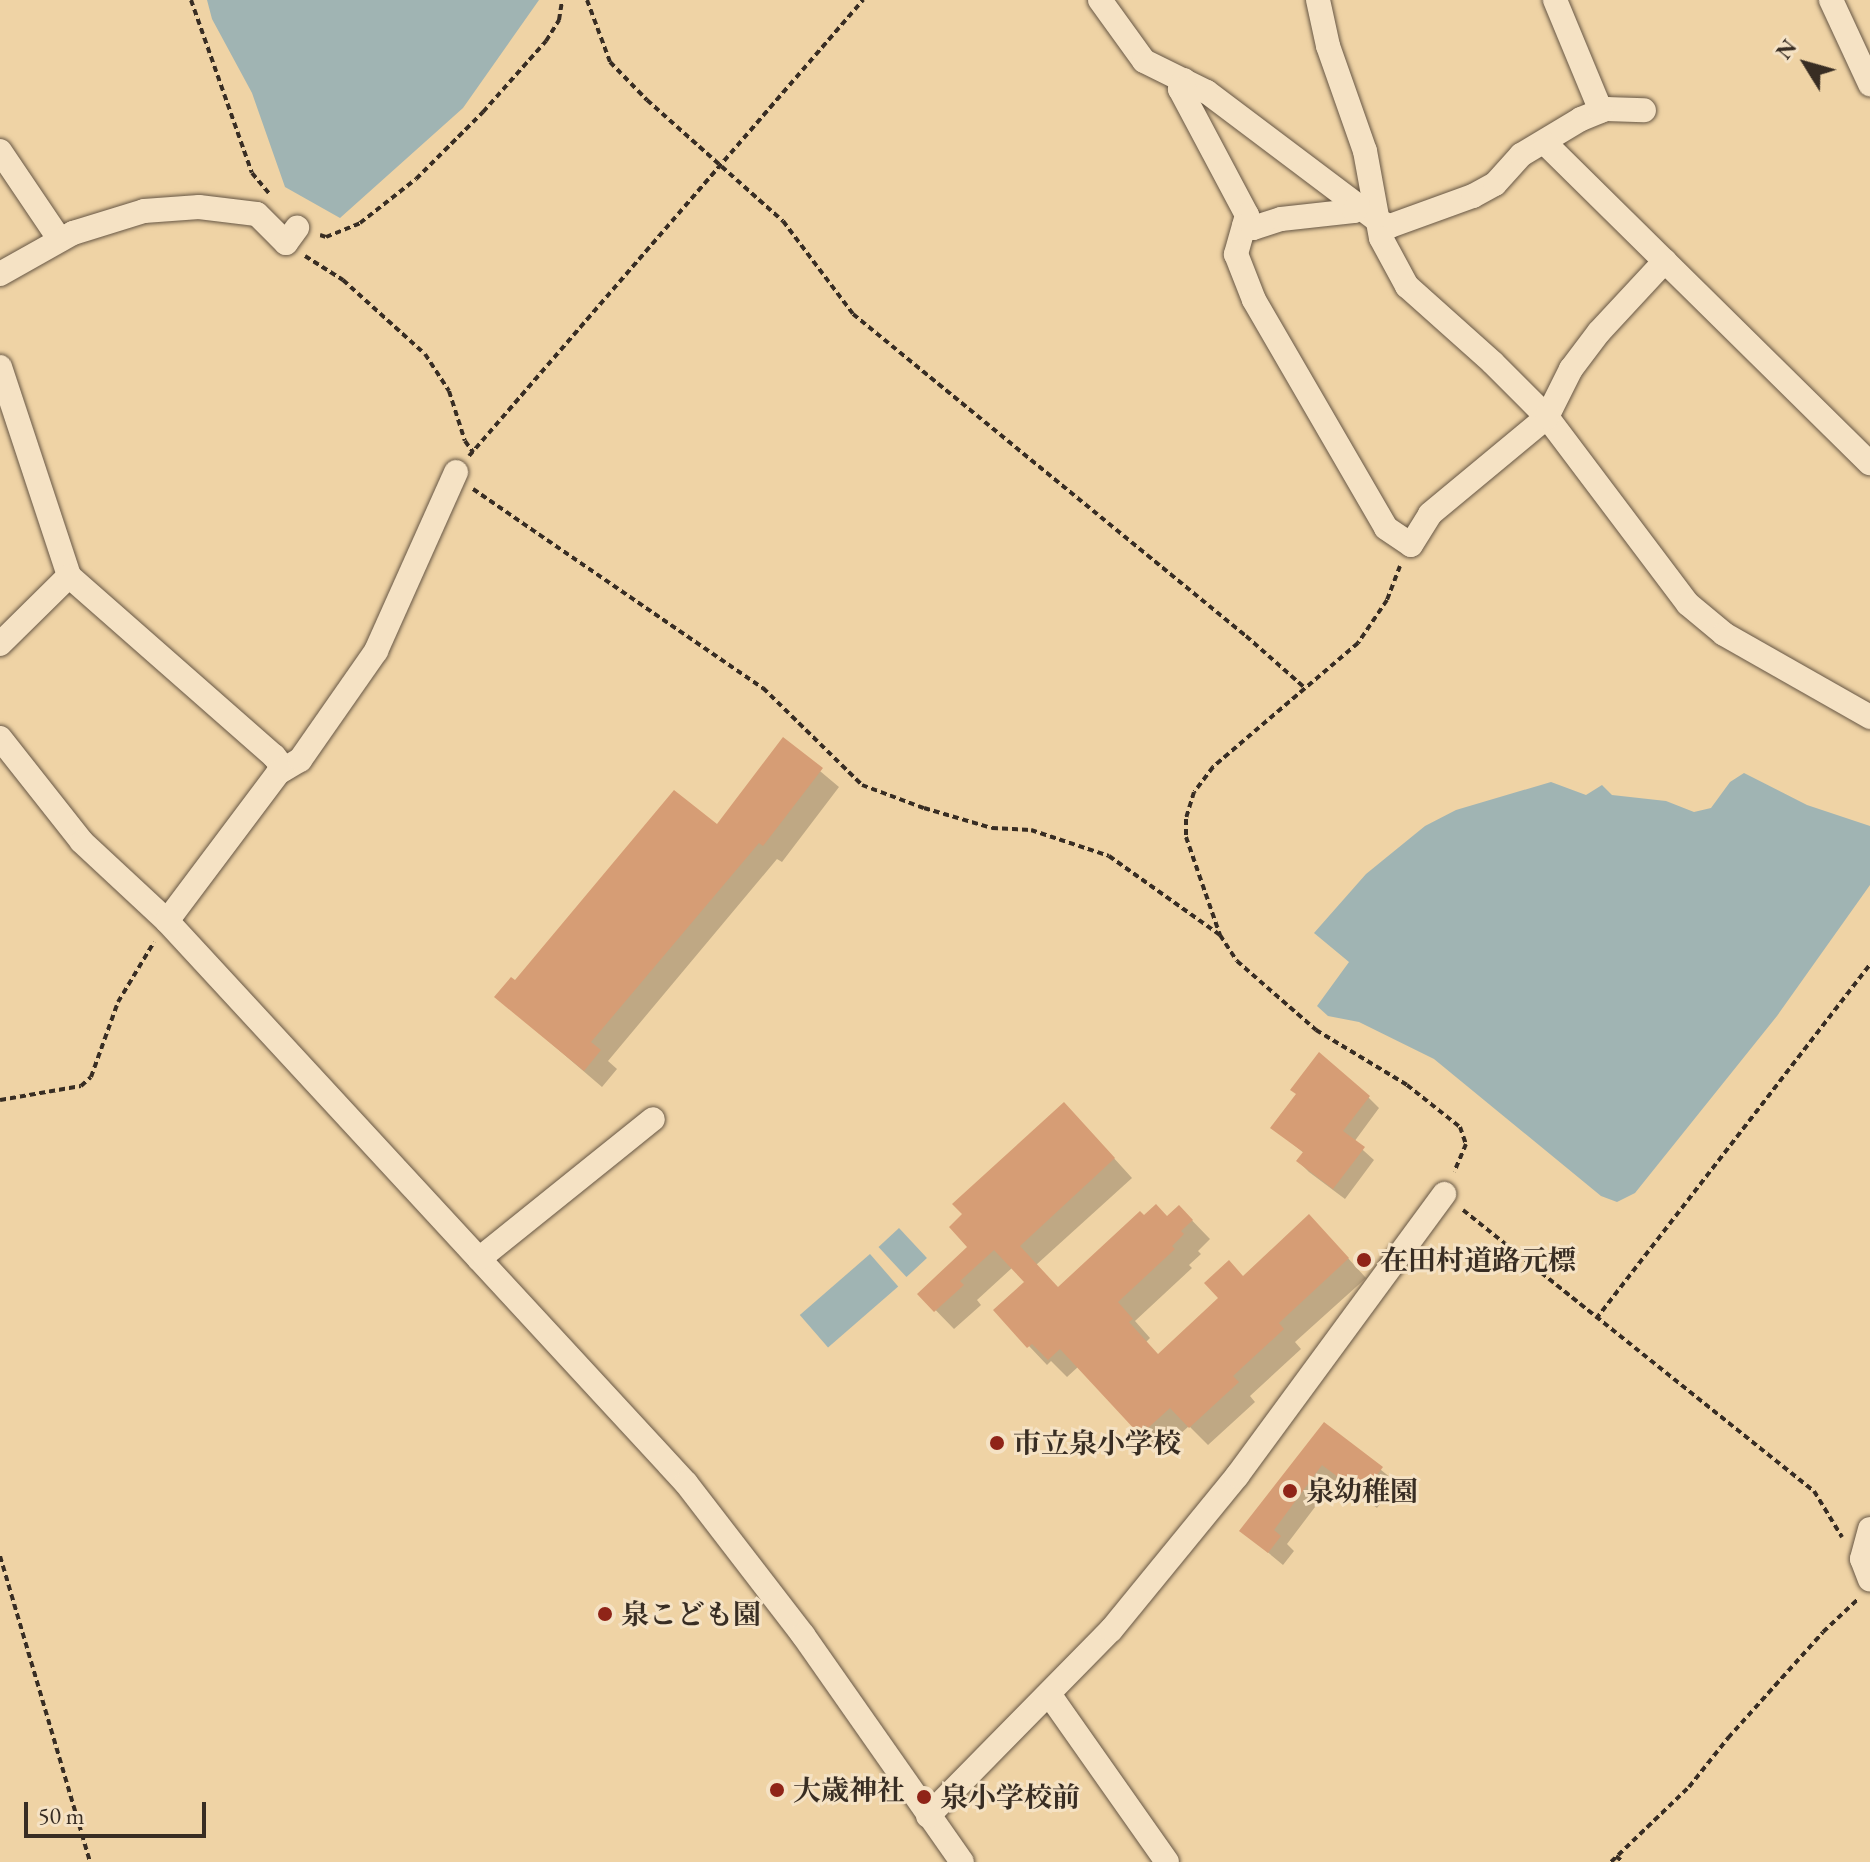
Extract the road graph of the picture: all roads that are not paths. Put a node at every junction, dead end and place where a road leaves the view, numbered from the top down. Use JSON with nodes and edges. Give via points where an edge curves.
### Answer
{"nodes":[{"id":1,"x":1100,"y":0,"type":"edge"},
{"id":2,"x":1318,"y":0,"type":"edge"},
{"id":3,"x":1555,"y":0,"type":"edge"},
{"id":4,"x":1831,"y":0,"type":"edge"},
{"id":5,"x":1184,"y":80,"type":"junction"},
{"id":6,"x":1870,"y":84,"type":"edge"},
{"id":7,"x":1644,"y":110,"type":"dead end"},
{"id":8,"x":1601,"y":111,"type":"junction"},
{"id":9,"x":1545,"y":143,"type":"junction"},
{"id":10,"x":0,"y":151,"type":"edge"},
{"id":11,"x":1358,"y":205,"type":"junction"},
{"id":12,"x":1378,"y":221,"type":"junction"},
{"id":13,"x":1244,"y":226,"type":"junction"},
{"id":14,"x":292,"y":236,"type":"road end"},
{"id":15,"x":60,"y":240,"type":"junction"},
{"id":16,"x":1665,"y":261,"type":"junction"},
{"id":17,"x":0,"y":274,"type":"edge"},
{"id":18,"x":0,"y":367,"type":"edge"},
{"id":19,"x":1547,"y":417,"type":"junction"},
{"id":20,"x":1870,"y":463,"type":"edge"},
{"id":21,"x":456,"y":472,"type":"road end"},
{"id":22,"x":69,"y":576,"type":"junction"},
{"id":23,"x":0,"y":644,"type":"edge"},
{"id":24,"x":1870,"y":717,"type":"edge"},
{"id":25,"x":0,"y":738,"type":"edge"},
{"id":26,"x":284,"y":769,"type":"junction"},
{"id":27,"x":167,"y":921,"type":"junction"},
{"id":28,"x":653,"y":1119,"type":"dead end"},
{"id":29,"x":1444,"y":1194,"type":"road end"},
{"id":30,"x":479,"y":1259,"type":"junction"},
{"id":31,"x":1870,"y":1529,"type":"edge"},
{"id":32,"x":1866,"y":1570,"type":"edge"},
{"id":33,"x":1049,"y":1694,"type":"junction"},
{"id":34,"x":928,"y":1816,"type":"junction"},
{"id":35,"x":962,"y":1862,"type":"edge"},
{"id":36,"x":1167,"y":1862,"type":"edge"}],
"edges":[{"from":1,"to":5,"type":"street","via":[[1144,61]]},
{"from":2,"to":12,"type":"street","via":[[1328,46],[1365,151]]},
{"from":3,"to":8,"type":"street"},
{"from":4,"to":6,"type":"street"},
{"from":5,"to":11,"type":"street"},
{"from":5,"to":13,"type":"street","via":[[1180,89],[1247,215]]},
{"from":7,"to":8,"type":"street"},
{"from":8,"to":9,"type":"street"},
{"from":9,"to":12,"type":"street","via":[[1521,155],[1495,184],[1473,196],[1390,226]]},
{"from":9,"to":16,"type":"street"},
{"from":10,"to":15,"type":"street"},
{"from":11,"to":12,"type":"street"},
{"from":11,"to":13,"type":"street","via":[[1354,211]]},
{"from":12,"to":19,"type":"street","via":[[1381,238],[1407,286]]},
{"from":13,"to":19,"type":"street","via":[[1236,254],[1254,300],[1386,528],[1411,545],[1430,514]]},
{"from":14,"to":15,"type":"street","via":[[257,214],[199,207],[144,211]]},
{"from":15,"to":17,"type":"street"},
{"from":16,"to":19,"type":"street","via":[[1571,369]]},
{"from":16,"to":20,"type":"street"},
{"from":18,"to":22,"type":"street"},
{"from":19,"to":24,"type":"street","via":[[1688,604],[1724,634]]},
{"from":21,"to":26,"type":"street","via":[[376,651],[300,760]]},
{"from":22,"to":23,"type":"street"},
{"from":22,"to":26,"type":"street"},
{"from":25,"to":27,"type":"street","via":[[82,842]]},
{"from":26,"to":27,"type":"street"},
{"from":27,"to":30,"type":"street"},
{"from":28,"to":30,"type":"street"},
{"from":29,"to":33,"type":"street","via":[[1237,1476],[1111,1630]]},
{"from":30,"to":34,"type":"street","via":[[686,1483],[803,1635]]},
{"from":31,"to":32,"type":"street"},
{"from":33,"to":34,"type":"street"},
{"from":33,"to":36,"type":"street"},
{"from":34,"to":35,"type":"street"}]}
